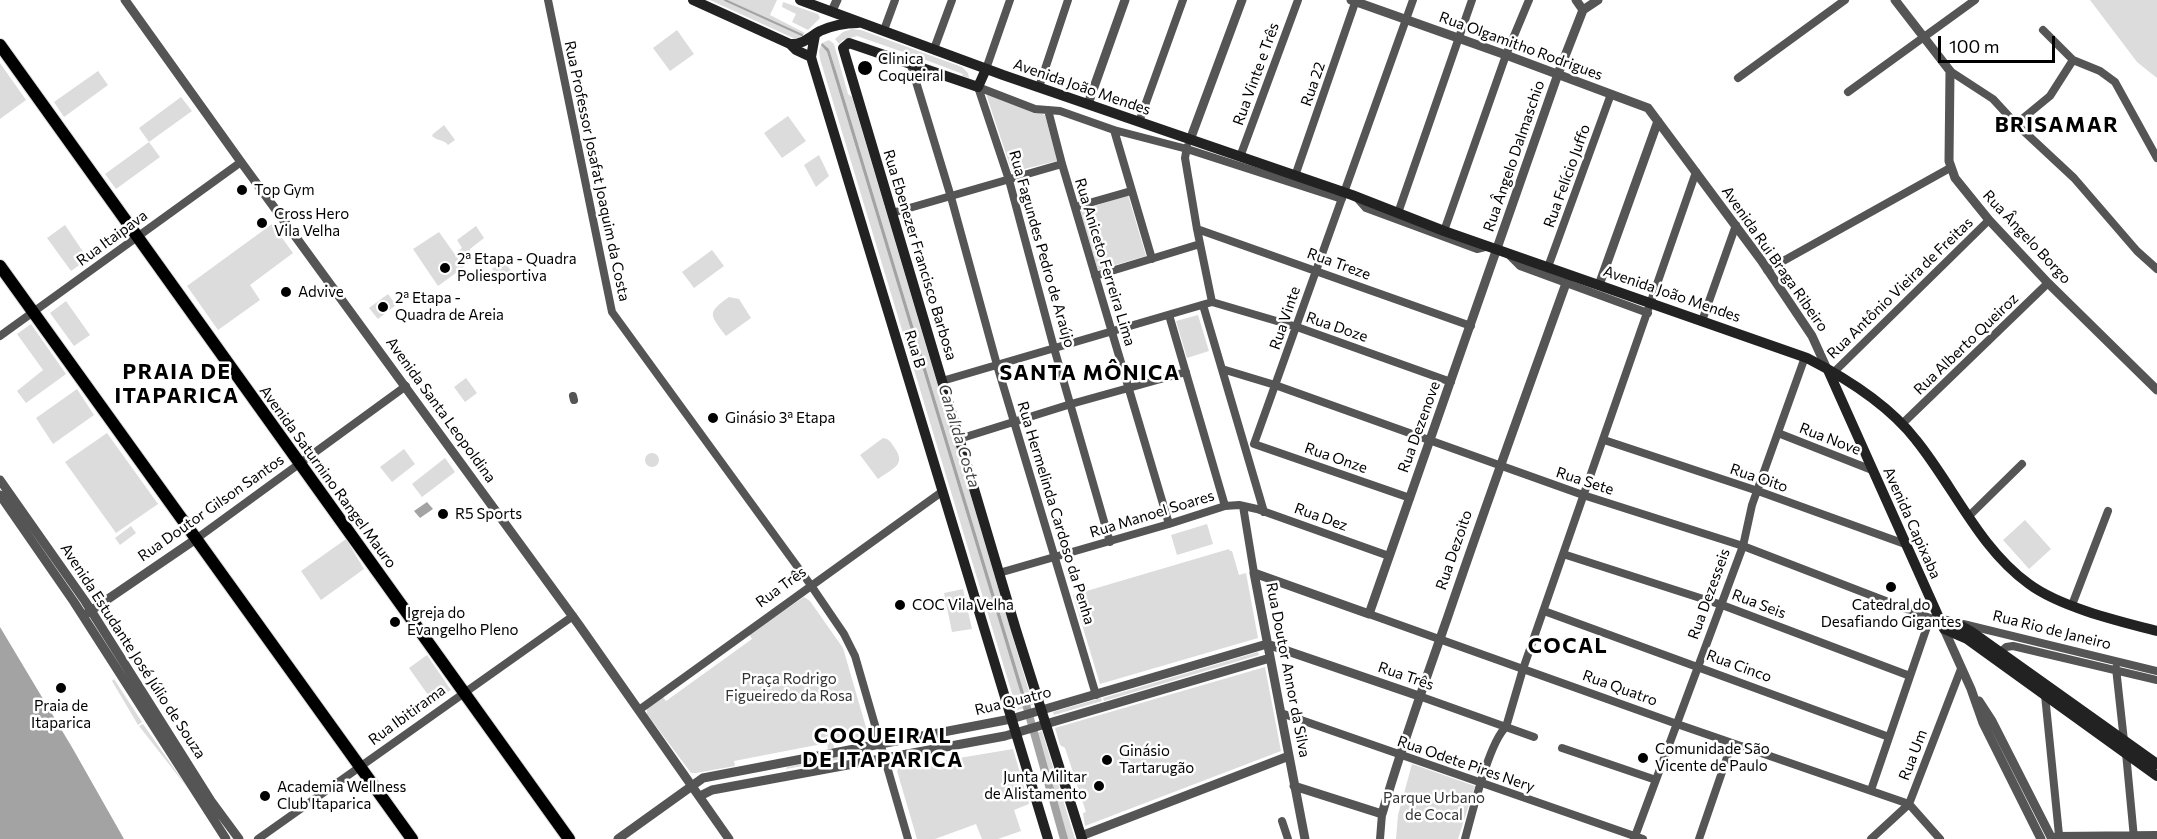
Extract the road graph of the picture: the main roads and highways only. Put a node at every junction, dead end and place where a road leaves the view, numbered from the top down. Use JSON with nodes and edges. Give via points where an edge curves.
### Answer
{"nodes":[{"id":1,"x":693,"y":0,"type":"edge"},
{"id":2,"x":800,"y":0,"type":"edge"},
{"id":3,"x":821,"y":7,"type":"junction"},
{"id":4,"x":867,"y":24,"type":"junction"},
{"id":5,"x":817,"y":33,"type":"junction"},
{"id":6,"x":790,"y":44,"type":"junction"},
{"id":7,"x":0,"y":45,"type":"edge"},
{"id":8,"x":812,"y":57,"type":"junction"},
{"id":9,"x":986,"y":69,"type":"junction"},
{"id":10,"x":0,"y":266,"type":"edge"},
{"id":11,"x":1830,"y":372,"type":"junction"},
{"id":12,"x":1941,"y":622,"type":"junction"},
{"id":13,"x":2157,"y":631,"type":"edge"},
{"id":14,"x":2157,"y":764,"type":"edge"},
{"id":15,"x":2157,"y":776,"type":"edge"},
{"id":16,"x":1081,"y":837,"type":"edge"},
{"id":17,"x":412,"y":839,"type":"edge"},
{"id":18,"x":569,"y":839,"type":"edge"},
{"id":19,"x":1048,"y":839,"type":"edge"}],
"edges":[{"from":1,"to":6,"type":"main road"},
{"from":2,"to":3,"type":"main road","name":"Avenida João Mendes"},
{"from":3,"to":4,"type":"main road","name":"Avenida João Mendes"},
{"from":3,"to":5,"type":"main road","via":[[826,21]]},
{"from":4,"to":5,"type":"main road","via":[[844,24]]},
{"from":4,"to":9,"type":"main road","name":"Avenida João Mendes"},
{"from":5,"to":6,"type":"main road","via":[[801,44]]},
{"from":5,"to":8,"type":"main road"},
{"from":6,"to":8,"type":"main road"},
{"from":7,"to":18,"type":"main road","name":"Avenida Saturnino Rangel Mauro"},
{"from":8,"to":19,"type":"main road","name":"Rua B","via":[[1011,719],[1021,732]]},
{"from":9,"to":11,"type":"main road","name":"Avenida João Mendes","via":[[1138,122],[1188,145],[1240,157],[1343,196],[1356,197],[1548,267],[1568,279],[1599,285],[1650,308],[1702,321],[1805,357]]},
{"from":9,"to":16,"type":"main road","name":"Rua Ebenezer Francisco Barbosa","via":[[978,87],[849,43],[843,46],[1039,711]]},
{"from":10,"to":17,"type":"main road"},
{"from":11,"to":12,"type":"main road","name":"Avenida Capixaba"},
{"from":11,"to":13,"type":"main road","via":[[1902,424],[1995,552],[2019,576],[2048,596]]},
{"from":12,"to":14,"type":"main road","via":[[1969,630]]},
{"from":12,"to":15,"type":"main road"}]}
